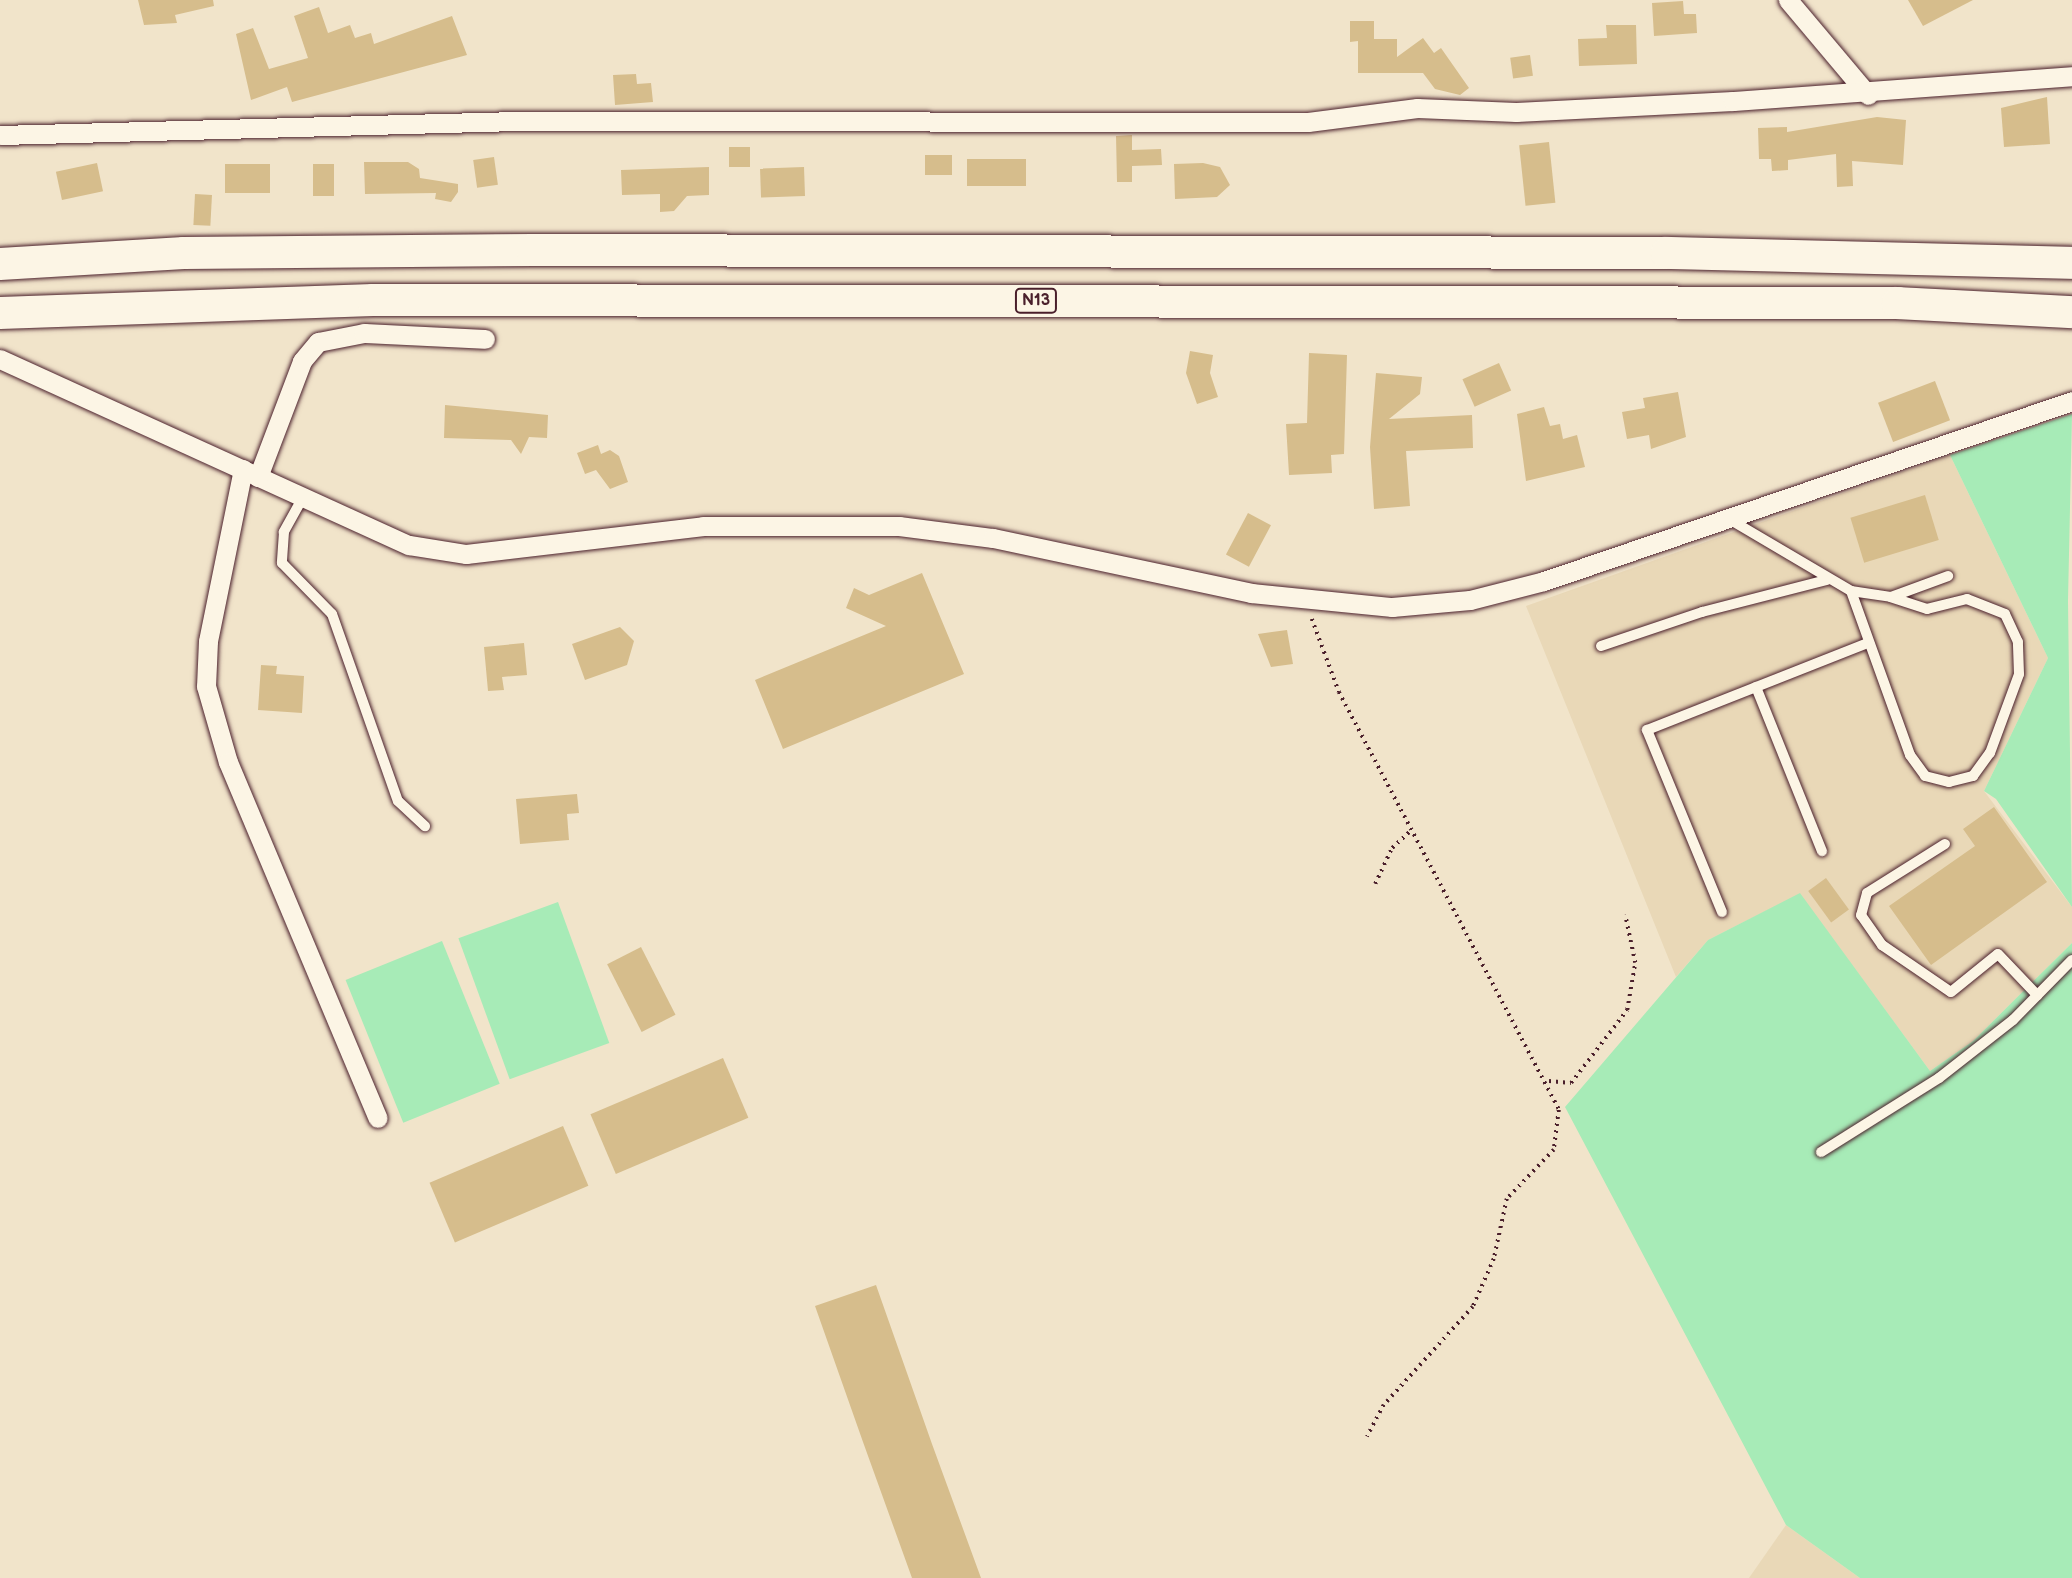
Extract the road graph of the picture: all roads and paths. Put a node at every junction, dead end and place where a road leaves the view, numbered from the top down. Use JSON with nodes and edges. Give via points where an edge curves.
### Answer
{"nodes":[{"id":1,"x":1788,"y":0,"type":"edge"},
{"id":2,"x":2072,"y":76,"type":"edge"},
{"id":3,"x":1868,"y":94,"type":"junction"},
{"id":4,"x":0,"y":135,"type":"edge"},
{"id":5,"x":2072,"y":263,"type":"edge"},
{"id":6,"x":0,"y":264,"type":"edge"},
{"id":7,"x":2072,"y":312,"type":"edge"},
{"id":8,"x":0,"y":313,"type":"edge"},
{"id":9,"x":485,"y":339,"type":"dead end"},
{"id":10,"x":0,"y":359,"type":"edge"},
{"id":11,"x":2072,"y":401,"type":"edge"},
{"id":12,"x":250,"y":473,"type":"junction"},
{"id":13,"x":302,"y":499,"type":"junction"},
{"id":14,"x":1725,"y":517,"type":"junction"},
{"id":15,"x":1948,"y":576,"type":"dead end"},
{"id":16,"x":1827,"y":580,"type":"junction"},
{"id":17,"x":1851,"y":592,"type":"junction"},
{"id":18,"x":1891,"y":597,"type":"junction"},
{"id":19,"x":1307,"y":600,"type":"junction"},
{"id":20,"x":1868,"y":643,"type":"junction"},
{"id":21,"x":1601,"y":646,"type":"dead end"},
{"id":22,"x":1756,"y":687,"type":"junction"},
{"id":23,"x":425,"y":827,"type":"dead end"},
{"id":24,"x":1411,"y":830,"type":"junction"},
{"id":25,"x":1945,"y":844,"type":"dead end"},
{"id":26,"x":1822,"y":851,"type":"dead end"},
{"id":27,"x":1375,"y":884,"type":"dead end"},
{"id":28,"x":1722,"y":912,"type":"dead end"},
{"id":29,"x":1625,"y":915,"type":"dead end"},
{"id":30,"x":2072,"y":960,"type":"edge"},
{"id":31,"x":2038,"y":995,"type":"junction"},
{"id":32,"x":1547,"y":1080,"type":"junction"},
{"id":33,"x":378,"y":1118,"type":"dead end"},
{"id":34,"x":1821,"y":1152,"type":"dead end"},
{"id":35,"x":1367,"y":1437,"type":"dead end"}],
"edges":[{"from":1,"to":3,"type":"street"},
{"from":2,"to":3,"type":"street"},
{"from":3,"to":4,"type":"street","via":[[1516,112],[1417,108],[1278,123],[517,121]]},
{"from":5,"to":6,"type":"highway","via":[[1667,253],[533,250],[184,253]]},
{"from":7,"to":8,"type":"highway","number":"N13","via":[[1898,303],[335,300]]},
{"from":9,"to":12,"type":"street","via":[[364,332],[318,342],[302,361]]},
{"from":10,"to":12,"type":"street"},
{"from":11,"to":14,"type":"street"},
{"from":12,"to":13,"type":"street"},
{"from":12,"to":33,"type":"street","via":[[208,641],[206,686],[228,762]]},
{"from":13,"to":19,"type":"street","via":[[409,545],[466,554],[703,526],[899,526]]},
{"from":13,"to":23,"type":"lane","via":[[284,532],[282,563],[332,614],[398,801]]},
{"from":14,"to":16,"type":"lane"},
{"from":14,"to":19,"type":"street","via":[[1495,596],[1392,607]]},
{"from":15,"to":18,"type":"lane"},
{"from":16,"to":17,"type":"lane"},
{"from":16,"to":21,"type":"lane","via":[[1702,611]]},
{"from":17,"to":18,"type":"lane"},
{"from":17,"to":20,"type":"lane"},
{"from":18,"to":20,"type":"lane","via":[[1927,609],[1967,599],[2004,614],[2018,642],[2019,674],[1990,753],[1973,776],[1949,782],[1925,776],[1889,710]]},
{"from":19,"to":24,"type":"path","via":[[1339,692]]},
{"from":20,"to":22,"type":"lane"},
{"from":22,"to":26,"type":"lane"},
{"from":22,"to":28,"type":"lane","via":[[1647,730]]},
{"from":24,"to":27,"type":"path","via":[[1392,848]]},
{"from":24,"to":32,"type":"path"},
{"from":25,"to":31,"type":"lane","via":[[1867,893],[1861,915],[1882,945],[1951,992],[1998,954]]},
{"from":29,"to":32,"type":"path","via":[[1634,962],[1627,1010],[1571,1083]]},
{"from":30,"to":31,"type":"lane"},
{"from":31,"to":34,"type":"lane","via":[[1939,1078]]},
{"from":32,"to":35,"type":"path","via":[[1559,1110],[1554,1150],[1507,1199],[1494,1259],[1473,1307],[1384,1405]]}]}
